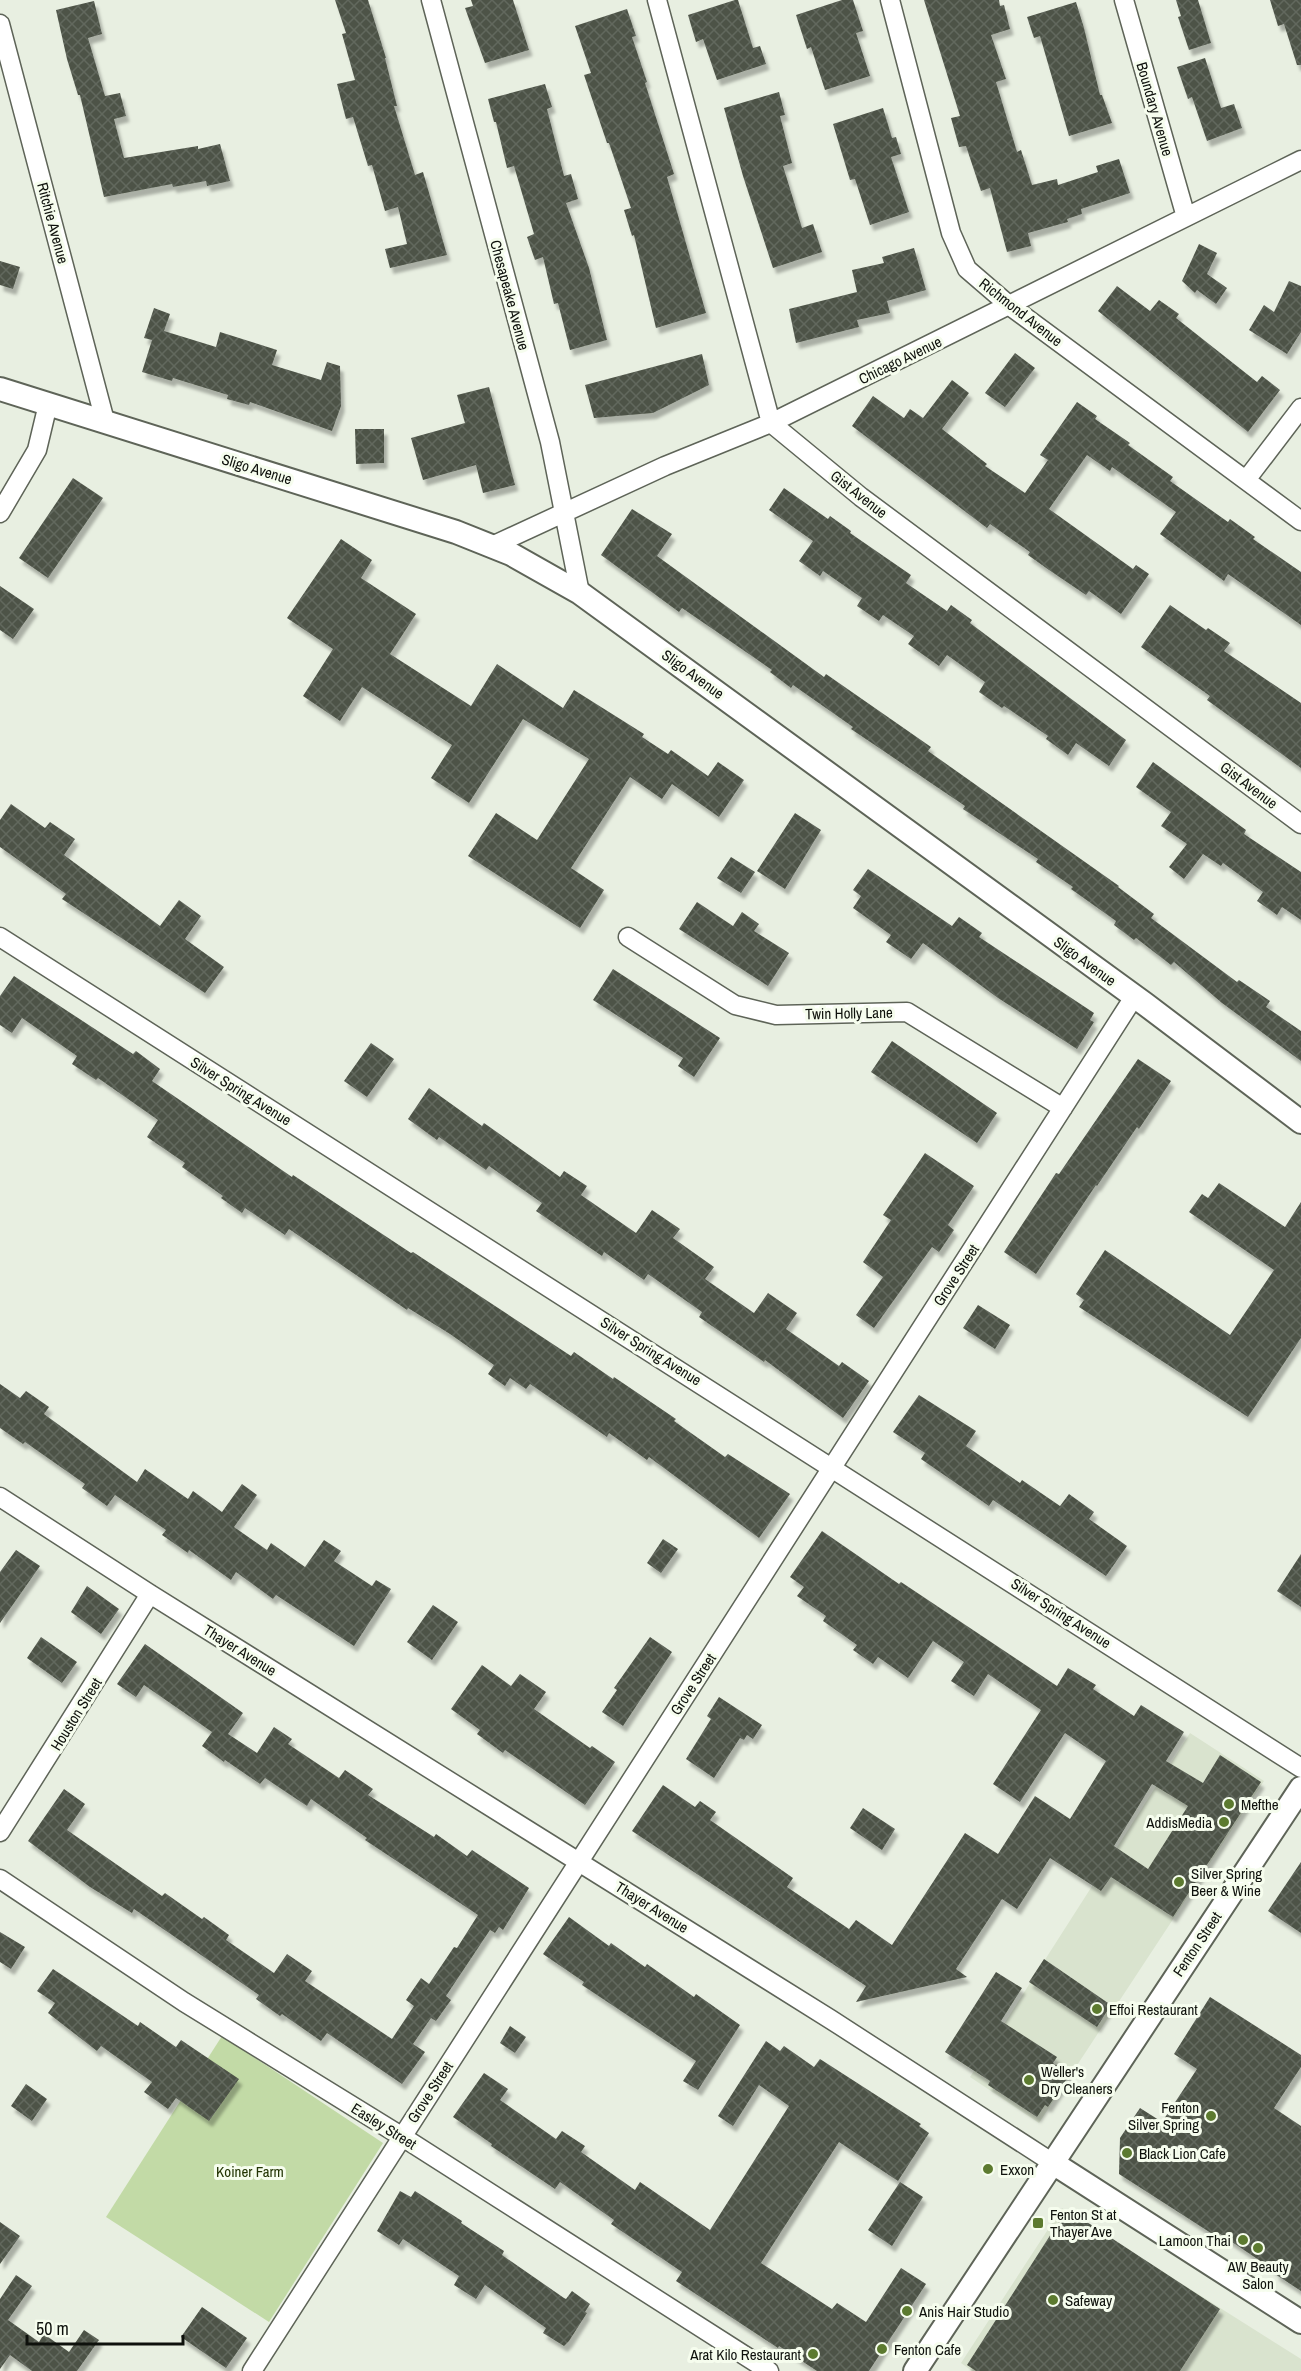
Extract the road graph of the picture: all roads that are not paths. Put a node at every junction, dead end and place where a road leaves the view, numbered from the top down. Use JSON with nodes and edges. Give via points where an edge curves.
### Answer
{"nodes":[{"id":1,"x":431,"y":0,"type":"edge"},
{"id":2,"x":657,"y":0,"type":"edge"},
{"id":3,"x":890,"y":0,"type":"edge"},
{"id":4,"x":1124,"y":0,"type":"edge"},
{"id":5,"x":0,"y":24,"type":"edge"},
{"id":6,"x":1301,"y":160,"type":"edge"},
{"id":7,"x":1186,"y":218,"type":"junction"},
{"id":8,"x":1010,"y":306,"type":"junction"},
{"id":9,"x":0,"y":389,"type":"edge"},
{"id":10,"x":48,"y":404,"type":"junction"},
{"id":11,"x":1301,"y":408,"type":"edge"},
{"id":12,"x":105,"y":421,"type":"junction"},
{"id":13,"x":771,"y":423,"type":"junction"},
{"id":14,"x":1246,"y":480,"type":"junction"},
{"id":15,"x":0,"y":513,"type":"edge"},
{"id":16,"x":565,"y":514,"type":"junction"},
{"id":17,"x":1301,"y":521,"type":"edge"},
{"id":18,"x":492,"y":546,"type":"junction"},
{"id":19,"x":580,"y":593,"type":"junction"},
{"id":20,"x":1301,"y":824,"type":"edge"},
{"id":21,"x":0,"y":937,"type":"edge"},
{"id":22,"x":628,"y":937,"type":"dead end"},
{"id":23,"x":1134,"y":997,"type":"junction"},
{"id":24,"x":1063,"y":1108,"type":"junction"},
{"id":25,"x":1301,"y":1122,"type":"edge"},
{"id":26,"x":832,"y":1467,"type":"junction"},
{"id":27,"x":0,"y":1497,"type":"edge"},
{"id":28,"x":150,"y":1594,"type":"junction"},
{"id":29,"x":1301,"y":1768,"type":"edge"},
{"id":30,"x":1301,"y":1788,"type":"edge"},
{"id":31,"x":0,"y":1832,"type":"edge"},
{"id":32,"x":579,"y":1861,"type":"junction"},
{"id":33,"x":0,"y":1879,"type":"edge"},
{"id":34,"x":401,"y":2136,"type":"junction"},
{"id":35,"x":1053,"y":2163,"type":"junction"},
{"id":36,"x":1301,"y":2322,"type":"edge"},
{"id":37,"x":252,"y":2371,"type":"edge"},
{"id":38,"x":769,"y":2371,"type":"edge"},
{"id":39,"x":915,"y":2371,"type":"edge"}],
"edges":[{"from":1,"to":16,"type":"street","name":"Chesapeake Avenue","via":[[550,442]]},
{"from":2,"to":13,"type":"street"},
{"from":3,"to":8,"type":"street","name":"Richmond Avenue","via":[[951,232],[967,268]]},
{"from":4,"to":7,"type":"street","name":"Boundary Avenue"},
{"from":5,"to":12,"type":"street","name":"Ritchie Avenue"},
{"from":6,"to":7,"type":"street","name":"Chicago Avenue"},
{"from":7,"to":8,"type":"street","name":"Chicago Avenue"},
{"from":8,"to":13,"type":"street","name":"Chicago Avenue"},
{"from":8,"to":14,"type":"street","name":"Richmond Avenue"},
{"from":9,"to":10,"type":"street","name":"Sligo Avenue"},
{"from":10,"to":12,"type":"street","name":"Sligo Avenue"},
{"from":10,"to":15,"type":"street","via":[[37,450]]},
{"from":11,"to":14,"type":"street"},
{"from":12,"to":18,"type":"street","name":"Sligo Avenue"},
{"from":13,"to":16,"type":"street","name":"Chicago Avenue","via":[[665,466]]},
{"from":13,"to":20,"type":"street","name":"Gist Avenue","via":[[861,497]]},
{"from":14,"to":17,"type":"street","name":"Richmond Avenue"},
{"from":16,"to":18,"type":"street","name":"Chicago Avenue"},
{"from":16,"to":19,"type":"street","name":"Chesapeake Avenue"},
{"from":18,"to":19,"type":"street","name":"Sligo Avenue"},
{"from":19,"to":23,"type":"street","name":"Sligo Avenue"},
{"from":21,"to":26,"type":"street","name":"Silver Spring Avenue"},
{"from":22,"to":24,"type":"street","name":"Twin Holly Lane","via":[[735,1005],[776,1015],[907,1012]]},
{"from":23,"to":24,"type":"street","name":"Grove Street"},
{"from":23,"to":25,"type":"street","name":"Sligo Avenue"},
{"from":24,"to":26,"type":"street","name":"Grove Street"},
{"from":26,"to":29,"type":"street","name":"Silver Spring Avenue"},
{"from":26,"to":32,"type":"street","name":"Grove Street"},
{"from":27,"to":28,"type":"street","name":"Thayer Avenue"},
{"from":28,"to":31,"type":"street","name":"Houston Street"},
{"from":28,"to":32,"type":"street","name":"Thayer Avenue"},
{"from":30,"to":35,"type":"street","name":"Fenton Street"},
{"from":32,"to":34,"type":"street","name":"Grove Street"},
{"from":32,"to":35,"type":"street","name":"Thayer Avenue"},
{"from":33,"to":34,"type":"street","name":"Easley Street","via":[[184,2002]]},
{"from":34,"to":37,"type":"street","name":"Grove Street"},
{"from":34,"to":38,"type":"street","name":"Easley Street"},
{"from":35,"to":36,"type":"street","name":"Thayer Avenue"},
{"from":35,"to":39,"type":"street","name":"Fenton Street"}]}
